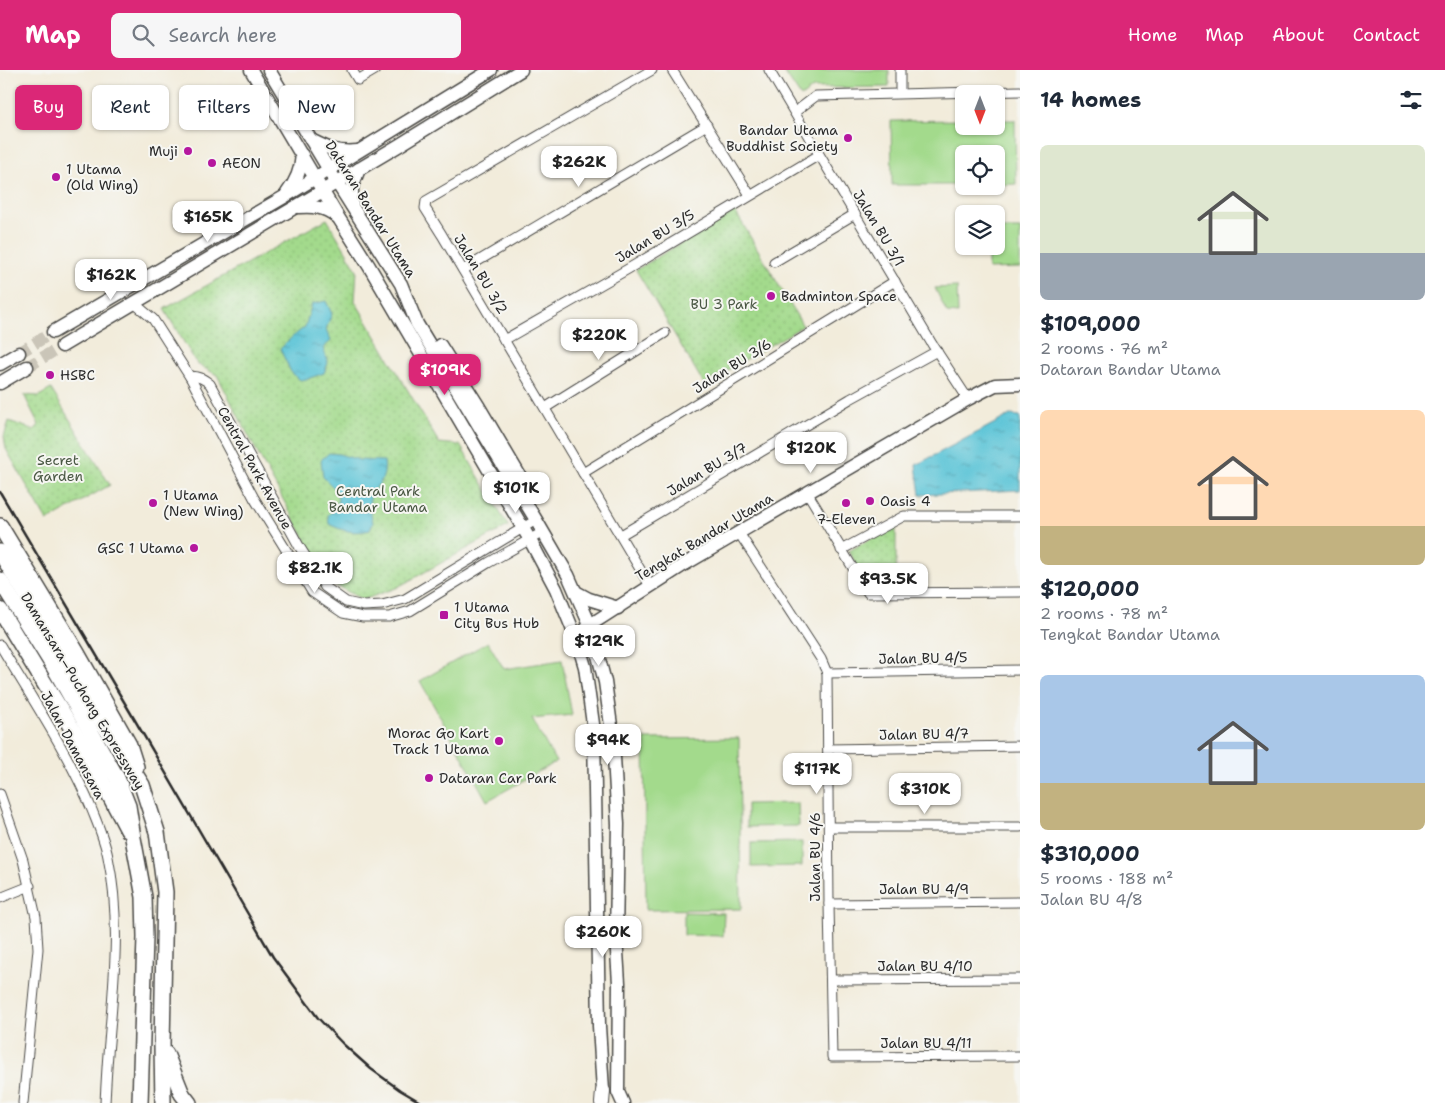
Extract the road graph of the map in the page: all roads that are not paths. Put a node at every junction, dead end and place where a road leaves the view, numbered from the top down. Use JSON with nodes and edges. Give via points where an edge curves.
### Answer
{"nodes":[{"id":1,"x":251,"y":70,"type":"edge"},
{"id":2,"x":269,"y":70,"type":"edge"},
{"id":3,"x":352,"y":70,"type":"edge"},
{"id":4,"x":375,"y":70,"type":"edge"},
{"id":5,"x":491,"y":70,"type":"edge"},
{"id":6,"x":521,"y":70,"type":"edge"},
{"id":7,"x":652,"y":70,"type":"edge"},
{"id":8,"x":672,"y":70,"type":"edge"},
{"id":9,"x":769,"y":70,"type":"edge"},
{"id":10,"x":900,"y":70,"type":"edge"},
{"id":11,"x":1020,"y":91,"type":"edge"},
{"id":12,"x":900,"y":93,"type":"junction"},
{"id":13,"x":795,"y":112,"type":"junction"},
{"id":14,"x":707,"y":126,"type":"junction"},
{"id":15,"x":311,"y":140,"type":"junction"},
{"id":16,"x":360,"y":151,"type":"junction"},
{"id":17,"x":819,"y":154,"type":"junction"},
{"id":18,"x":302,"y":155,"type":"junction"},
{"id":19,"x":359,"y":169,"type":"junction"},
{"id":20,"x":329,"y":170,"type":"junction"},
{"id":21,"x":316,"y":179,"type":"junction"},
{"id":22,"x":336,"y":182,"type":"junction"},
{"id":23,"x":322,"y":191,"type":"junction"},
{"id":24,"x":750,"y":196,"type":"junction"},
{"id":25,"x":284,"y":197,"type":"junction"},
{"id":26,"x":352,"y":206,"type":"junction"},
{"id":27,"x":296,"y":207,"type":"junction"},
{"id":28,"x":855,"y":214,"type":"junction"},
{"id":29,"x":338,"y":217,"type":"junction"},
{"id":30,"x":774,"y":262,"type":"dead end"},
{"id":31,"x":463,"y":270,"type":"junction"},
{"id":32,"x":895,"y":281,"type":"junction"},
{"id":33,"x":401,"y":284,"type":"junction"},
{"id":34,"x":134,"y":303,"type":"junction"},
{"id":35,"x":53,"y":332,"type":"tunnel mouth"},
{"id":36,"x":665,"y":333,"type":"dead end"},
{"id":37,"x":504,"y":340,"type":"junction"},
{"id":38,"x":62,"y":346,"type":"tunnel mouth"},
{"id":39,"x":937,"y":351,"type":"junction"},
{"id":40,"x":19,"y":352,"type":"tunnel mouth"},
{"id":41,"x":0,"y":364,"type":"edge"},
{"id":42,"x":27,"y":367,"type":"tunnel mouth"},
{"id":43,"x":190,"y":377,"type":"junction"},
{"id":44,"x":0,"y":383,"type":"edge"},
{"id":45,"x":1020,"y":384,"type":"edge"},
{"id":46,"x":968,"y":398,"type":"junction"},
{"id":47,"x":545,"y":408,"type":"junction"},
{"id":48,"x":583,"y":473,"type":"junction"},
{"id":49,"x":807,"y":492,"type":"junction"},
{"id":50,"x":1020,"y":516,"type":"edge"},
{"id":51,"x":536,"y":520,"type":"junction"},
{"id":52,"x":0,"y":526,"type":"edge"},
{"id":53,"x":523,"y":528,"type":"junction"},
{"id":54,"x":544,"y":532,"type":"junction"},
{"id":55,"x":739,"y":533,"type":"junction"},
{"id":56,"x":621,"y":535,"type":"junction"},
{"id":57,"x":530,"y":540,"type":"junction"},
{"id":58,"x":841,"y":550,"type":"junction"},
{"id":59,"x":0,"y":552,"type":"edge"},
{"id":60,"x":568,"y":575,"type":"junction"},
{"id":61,"x":0,"y":580,"type":"edge"},
{"id":62,"x":650,"y":586,"type":"junction"},
{"id":63,"x":576,"y":592,"type":"junction"},
{"id":64,"x":1020,"y":592,"type":"edge"},
{"id":65,"x":618,"y":608,"type":"junction"},
{"id":66,"x":0,"y":610,"type":"edge"},
{"id":67,"x":590,"y":626,"type":"junction"},
{"id":68,"x":574,"y":631,"type":"junction"},
{"id":69,"x":596,"y":644,"type":"junction"},
{"id":70,"x":0,"y":645,"type":"edge"},
{"id":71,"x":61,"y":664,"type":"junction"},
{"id":72,"x":1020,"y":670,"type":"edge"},
{"id":73,"x":827,"y":673,"type":"junction"},
{"id":74,"x":1020,"y":746,"type":"edge"},
{"id":75,"x":828,"y":748,"type":"junction"},
{"id":76,"x":142,"y":785,"type":"junction"},
{"id":77,"x":0,"y":796,"type":"edge"},
{"id":78,"x":829,"y":827,"type":"junction"},
{"id":79,"x":1020,"y":827,"type":"edge"},
{"id":80,"x":133,"y":838,"type":"junction"},
{"id":81,"x":30,"y":886,"type":"junction"},
{"id":82,"x":0,"y":898,"type":"edge"},
{"id":83,"x":1020,"y":902,"type":"edge"},
{"id":84,"x":829,"y":904,"type":"junction"},
{"id":85,"x":831,"y":980,"type":"junction"},
{"id":86,"x":1020,"y":980,"type":"edge"},
{"id":87,"x":162,"y":1046,"type":"junction"},
{"id":88,"x":1020,"y":1056,"type":"edge"},
{"id":89,"x":832,"y":1057,"type":"joint"},
{"id":90,"x":602,"y":1097,"type":"edge"},
{"id":91,"x":23,"y":1103,"type":"edge"},
{"id":92,"x":105,"y":1103,"type":"edge"},
{"id":93,"x":140,"y":1103,"type":"edge"},
{"id":94,"x":163,"y":1103,"type":"edge"},
{"id":95,"x":189,"y":1103,"type":"edge"},
{"id":96,"x":623,"y":1103,"type":"edge"}],
"edges":[{"from":1,"to":18,"type":"main road"},
{"from":2,"to":15,"type":"main road","name":"Dataran Bandar Utama"},
{"from":3,"to":4,"type":"street","via":[[358,80]]},
{"from":5,"to":16,"type":"main road"},
{"from":6,"to":19,"type":"main road"},
{"from":7,"to":31,"type":"street","name":"Jalan BU 3/2","via":[[426,201],[425,208]]},
{"from":8,"to":14,"type":"street"},
{"from":9,"to":13,"type":"street","name":"Jalan BU 3/1"},
{"from":10,"to":12,"type":"street"},
{"from":11,"to":12,"type":"street"},
{"from":12,"to":13,"type":"street","via":[[816,96]]},
{"from":13,"to":17,"type":"street","name":"Jalan BU 3/1"},
{"from":14,"to":24,"type":"street"},
{"from":14,"to":31,"type":"street"},
{"from":15,"to":16,"type":"main road","via":[[334,151]]},
{"from":15,"to":20,"type":"main road","name":"Dataran Bandar Utama"},
{"from":16,"to":20,"type":"main road"},
{"from":17,"to":24,"type":"street","name":"Jalan BU 3/5"},
{"from":17,"to":28,"type":"street","name":"Jalan BU 3/1"},
{"from":18,"to":21,"type":"main road"},
{"from":18,"to":25,"type":"main road","via":[[292,188]]},
{"from":19,"to":22,"type":"main road"},
{"from":19,"to":26,"type":"main road","via":[[352,187]]},
{"from":20,"to":21,"type":"main road"},
{"from":20,"to":22,"type":"main road","name":"Dataran Bandar Utama"},
{"from":21,"to":23,"type":"main road"},
{"from":21,"to":25,"type":"main road"},
{"from":22,"to":23,"type":"main road"},
{"from":22,"to":26,"type":"main road","name":"Dataran Bandar Utama"},
{"from":23,"to":27,"type":"main road"},
{"from":23,"to":29,"type":"main road"},
{"from":24,"to":37,"type":"street","name":"Jalan BU 3/5"},
{"from":25,"to":35,"type":"main road"},
{"from":26,"to":33,"type":"main road","name":"Dataran Bandar Utama"},
{"from":27,"to":29,"type":"main road","via":[[324,208]]},
{"from":27,"to":34,"type":"main road"},
{"from":28,"to":30,"type":"street"},
{"from":28,"to":32,"type":"street","name":"Jalan BU 3/1"},
{"from":29,"to":53,"type":"main road"},
{"from":31,"to":37,"type":"street","name":"Jalan BU 3/2"},
{"from":32,"to":39,"type":"street","name":"Jalan BU 3/1"},
{"from":32,"to":48,"type":"street","name":"Jalan BU 3/6"},
{"from":33,"to":51,"type":"main road","name":"Dataran Bandar Utama","via":[[417,324]]},
{"from":33,"to":60,"type":"main road","via":[[549,524],[566,557]]},
{"from":34,"to":38,"type":"main road"},
{"from":34,"to":43,"type":"street","name":"Central Park Avenue","via":[[153,319]]},
{"from":36,"to":47,"type":"street"},
{"from":37,"to":47,"type":"street","name":"Jalan BU 3/2"},
{"from":39,"to":46,"type":"street","name":"Jalan BU 3/1"},
{"from":39,"to":56,"type":"street","name":"Jalan BU 3/7"},
{"from":40,"to":41,"type":"main road"},
{"from":42,"to":44,"type":"main road"},
{"from":43,"to":53,"type":"street","name":"Central Park Avenue","via":[[203,378],[210,384],[314,571],[325,587],[346,602],[382,606],[405,599]]},
{"from":43,"to":57,"type":"street","name":"Central Park Avenue","via":[[254,498],[312,592],[343,613],[389,617],[410,610]]},
{"from":45,"to":46,"type":"main road","name":"Tengkat Bandar Utama","via":[[995,385]]},
{"from":46,"to":49,"type":"main road","name":"Tengkat Bandar Utama"},
{"from":47,"to":48,"type":"street","name":"Jalan BU 3/2"},
{"from":48,"to":56,"type":"street","name":"Jalan BU 3/2"},
{"from":49,"to":55,"type":"main road","name":"Tengkat Bandar Utama"},
{"from":49,"to":58,"type":"street"},
{"from":50,"to":58,"type":"street","via":[[904,516]]},
{"from":51,"to":53,"type":"street","name":"Central Park Avenue"},
{"from":51,"to":54,"type":"main road","name":"Dataran Bandar Utama"},
{"from":52,"to":76,"type":"highway","via":[[130,745]]},
{"from":53,"to":57,"type":"main road"},
{"from":54,"to":57,"type":"street","name":"Central Park Avenue"},
{"from":54,"to":60,"type":"main road","name":"Dataran Bandar Utama"},
{"from":55,"to":62,"type":"main road","name":"Tengkat Bandar Utama"},
{"from":55,"to":73,"type":"street","name":"Jalan BU 4/6"},
{"from":56,"to":62,"type":"street","name":"Jalan BU 3/2"},
{"from":57,"to":68,"type":"main road"},
{"from":58,"to":64,"type":"street","via":[[868,593]]},
{"from":59,"to":71,"type":"highway","name":"Damansara–Puchong Expressway"},
{"from":60,"to":63,"type":"main road","name":"Dataran Bandar Utama"},
{"from":61,"to":71,"type":"highway","name":"Damansara–Puchong Expressway"},
{"from":62,"to":65,"type":"main road","name":"Tengkat Bandar Utama"},
{"from":63,"to":65,"type":"main road","via":[[589,600]]},
{"from":63,"to":67,"type":"main road","name":"Dataran Bandar Utama"},
{"from":65,"to":67,"type":"main road","name":"Tengkat Bandar Utama"},
{"from":65,"to":69,"type":"main road","via":[[599,631]]},
{"from":66,"to":80,"type":"highway","via":[[90,758]]},
{"from":67,"to":68,"type":"main road","name":"Tengkat Bandar Utama","via":[[582,632]]},
{"from":67,"to":69,"type":"main road","name":"Dataran Bandar Utama"},
{"from":68,"to":90,"type":"main road","via":[[586,667],[594,731]]},
{"from":69,"to":96,"type":"main road","name":"Dataran Bandar Utama","via":[[613,740],[618,824],[618,1092]]},
{"from":70,"to":92,"type":"street","name":"Jalan Damansara","via":[[82,784],[108,857],[115,964]]},
{"from":71,"to":76,"type":"highway","name":"Damansara–Puchong Expressway"},
{"from":71,"to":80,"type":"highway","name":"Damansara–Puchong Expressway","via":[[117,778],[128,806]]},
{"from":72,"to":73,"type":"street","name":"Jalan BU 4/5"},
{"from":73,"to":75,"type":"street","name":"Jalan BU 4/6"},
{"from":74,"to":75,"type":"street","name":"Jalan BU 4/7"},
{"from":75,"to":78,"type":"street","name":"Jalan BU 4/6"},
{"from":76,"to":87,"type":"highway","name":"Damansara–Puchong Expressway","via":[[157,832],[165,892]]},
{"from":77,"to":81,"type":"street"},
{"from":78,"to":79,"type":"street"},
{"from":78,"to":84,"type":"street","name":"Jalan BU 4/6"},
{"from":80,"to":93,"type":"highway","name":"Damansara–Puchong Expressway","via":[[144,897]]},
{"from":81,"to":82,"type":"street"},
{"from":81,"to":91,"type":"street","via":[[38,949]]},
{"from":83,"to":84,"type":"street","name":"Jalan BU 4/9"},
{"from":84,"to":85,"type":"street","name":"Jalan BU 4/6"},
{"from":85,"to":86,"type":"street","name":"Jalan BU 4/10"},
{"from":85,"to":89,"type":"street","name":"Jalan BU 4/6"},
{"from":87,"to":94,"type":"highway","name":"Damansara–Puchong Expressway"},
{"from":87,"to":95,"type":"highway"},
{"from":88,"to":89,"type":"street","name":"Jalan BU 4/11"}]}
